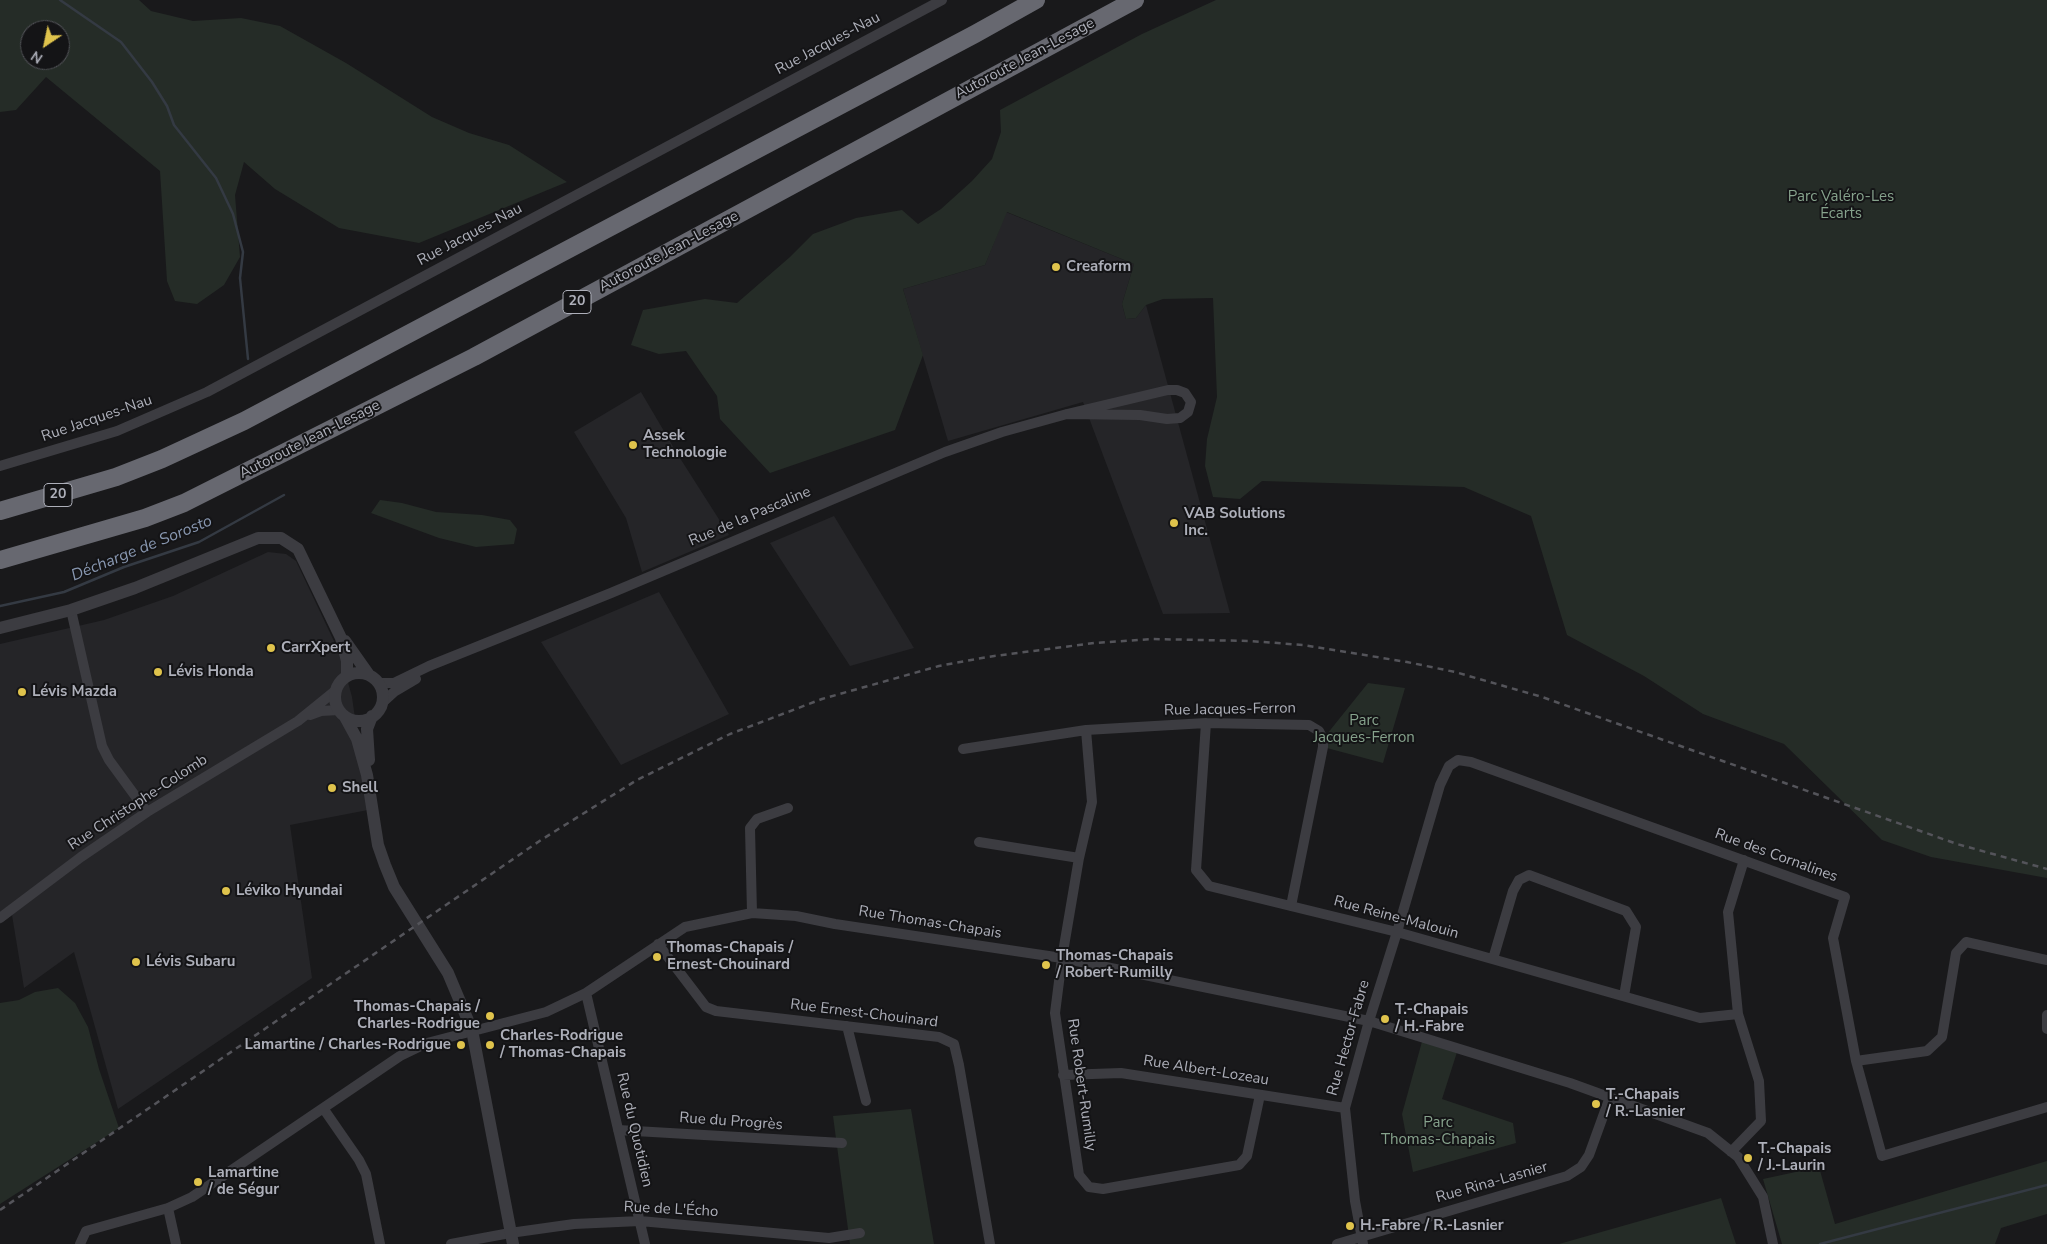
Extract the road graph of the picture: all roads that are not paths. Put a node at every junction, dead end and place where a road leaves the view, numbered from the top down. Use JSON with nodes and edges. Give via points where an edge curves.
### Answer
{"nodes":[{"id":1,"x":942,"y":0,"type":"edge"},
{"id":2,"x":1036,"y":0,"type":"edge"},
{"id":3,"x":1135,"y":0,"type":"edge"},
{"id":4,"x":1066,"y":414,"type":"junction"},
{"id":5,"x":0,"y":466,"type":"edge"},
{"id":6,"x":0,"y":511,"type":"edge"},
{"id":7,"x":0,"y":560,"type":"edge"},
{"id":8,"x":71,"y":610,"type":"junction"},
{"id":9,"x":0,"y":628,"type":"edge"},
{"id":10,"x":341,"y":638,"type":"junction"},
{"id":11,"x":449,"y":660,"type":"junction"},
{"id":12,"x":347,"y":675,"type":"junction"},
{"id":13,"x":374,"y":679,"type":"junction"},
{"id":14,"x":335,"y":692,"type":"junction"},
{"id":15,"x":382,"y":703,"type":"junction"},
{"id":16,"x":342,"y":713,"type":"junction"},
{"id":17,"x":372,"y":716,"type":"junction"},
{"id":18,"x":298,"y":720,"type":"junction"},
{"id":19,"x":1206,"y":723,"type":"junction"},
{"id":20,"x":1086,"y":730,"type":"junction"},
{"id":21,"x":963,"y":749,"type":"dead end"},
{"id":22,"x":367,"y":774,"type":"junction"},
{"id":23,"x":788,"y":808,"type":"dead end"},
{"id":24,"x":147,"y":812,"type":"junction"},
{"id":25,"x":978,"y":842,"type":"dead end"},
{"id":26,"x":1078,"y":858,"type":"junction"},
{"id":27,"x":1744,"y":860,"type":"junction"},
{"id":28,"x":1291,"y":906,"type":"junction"},
{"id":29,"x":752,"y":913,"type":"junction"},
{"id":30,"x":0,"y":918,"type":"edge"},
{"id":31,"x":1397,"y":932,"type":"junction"},
{"id":32,"x":658,"y":944,"type":"junction"},
{"id":33,"x":1062,"y":958,"type":"junction"},
{"id":34,"x":1493,"y":959,"type":"junction"},
{"id":35,"x":2047,"y":960,"type":"edge"},
{"id":36,"x":586,"y":993,"type":"junction"},
{"id":37,"x":1624,"y":996,"type":"junction"},
{"id":38,"x":1738,"y":1014,"type":"junction"},
{"id":39,"x":2047,"y":1015,"type":"edge"},
{"id":40,"x":1368,"y":1021,"type":"junction"},
{"id":41,"x":847,"y":1026,"type":"junction"},
{"id":42,"x":2047,"y":1029,"type":"edge"},
{"id":43,"x":472,"y":1030,"type":"junction"},
{"id":44,"x":1856,"y":1061,"type":"junction"},
{"id":45,"x":1063,"y":1075,"type":"junction"},
{"id":46,"x":1260,"y":1095,"type":"junction"},
{"id":47,"x":1610,"y":1097,"type":"junction"},
{"id":48,"x":866,"y":1101,"type":"dead end"},
{"id":49,"x":2047,"y":1107,"type":"edge"},
{"id":50,"x":324,"y":1108,"type":"junction"},
{"id":51,"x":1345,"y":1108,"type":"junction"},
{"id":52,"x":618,"y":1130,"type":"junction"},
{"id":53,"x":842,"y":1143,"type":"dead end"},
{"id":54,"x":1731,"y":1152,"type":"junction"},
{"id":55,"x":168,"y":1208,"type":"junction"},
{"id":56,"x":640,"y":1221,"type":"junction"},
{"id":57,"x":860,"y":1233,"type":"dead end"},
{"id":58,"x":512,"y":1238,"type":"edge"},
{"id":59,"x":1363,"y":1240,"type":"edge"},
{"id":60,"x":80,"y":1244,"type":"edge"},
{"id":61,"x":176,"y":1244,"type":"edge"},
{"id":62,"x":380,"y":1244,"type":"edge"},
{"id":63,"x":451,"y":1244,"type":"edge"},
{"id":64,"x":645,"y":1244,"type":"edge"},
{"id":65,"x":990,"y":1244,"type":"edge"},
{"id":66,"x":1337,"y":1244,"type":"edge"},
{"id":67,"x":1774,"y":1244,"type":"edge"}],
"edges":[{"from":1,"to":5,"type":"street","name":"Rue Jacques-Nau","via":[[207,392],[118,431]]},
{"from":2,"to":6,"type":"highway","number":"20","via":[[244,421],[116,477]]},
{"from":3,"to":7,"type":"highway","name":"Autoroute Jean-Lesage","number":"20","via":[[474,357],[184,504]]},
{"from":4,"to":4,"type":"street","name":"Rue de la Pascaline","via":[[1140,414],[1173,419],[1188,412],[1191,402],[1185,393],[1168,390]]},
{"from":4,"to":11,"type":"street","name":"Rue de la Pascaline","via":[[945,452]]},
{"from":8,"to":9,"type":"street"},
{"from":8,"to":10,"type":"street","via":[[258,538],[281,538],[298,549]]},
{"from":8,"to":24,"type":"street","via":[[102,746]]},
{"from":10,"to":12,"type":"street"},
{"from":10,"to":13,"type":"street"},
{"from":11,"to":13,"type":"street","name":"Rue de la Pascaline","via":[[394,683]]},
{"from":11,"to":15,"type":"street","name":"Rue de la Pascaline","via":[[394,692]]},
{"from":12,"to":13,"type":"street","via":[[359,672]]},
{"from":12,"to":14,"type":"street","via":[[339,681]]},
{"from":13,"to":15,"type":"street","via":[[382,690]]},
{"from":14,"to":16,"type":"street","via":[[335,702]]},
{"from":14,"to":18,"type":"street","name":"Rue Christophe-Colomb"},
{"from":15,"to":17,"type":"street"},
{"from":16,"to":17,"type":"street","via":[[360,721]]},
{"from":16,"to":18,"type":"street","name":"Rue Christophe-Colomb","via":[[321,711]]},
{"from":16,"to":22,"type":"street","via":[[357,738]]},
{"from":17,"to":22,"type":"street","via":[[366,729]]},
{"from":18,"to":24,"type":"street","name":"Rue Christophe-Colomb"},
{"from":19,"to":20,"type":"street","name":"Rue Jacques-Ferron"},
{"from":19,"to":28,"type":"street","name":"Rue Reine-Malouin","via":[[1196,870],[1209,886]]},
{"from":19,"to":28,"type":"street","name":"Rue Jacques-Ferron","via":[[1309,725],[1319,731],[1323,739]]},
{"from":20,"to":21,"type":"street","name":"Rue Jacques-Ferron"},
{"from":20,"to":26,"type":"street","name":"Rue Robert-Rumilly","via":[[1092,802]]},
{"from":22,"to":43,"type":"street","via":[[378,845],[394,887],[448,973]]},
{"from":23,"to":29,"type":"street","via":[[757,819],[750,828]]},
{"from":24,"to":30,"type":"street","name":"Rue Christophe-Colomb"},
{"from":25,"to":26,"type":"street"},
{"from":26,"to":33,"type":"street","name":"Rue Robert-Rumilly"},
{"from":27,"to":31,"type":"street","name":"Rue des Cornalines","via":[[1472,762],[1458,760],[1449,766],[1440,785]]},
{"from":27,"to":38,"type":"street","via":[[1728,912]]},
{"from":27,"to":44,"type":"street","name":"Rue des Cornalines","via":[[1845,897],[1833,938]]},
{"from":28,"to":31,"type":"street","name":"Rue Reine-Malouin"},
{"from":29,"to":32,"type":"street","name":"Rue Thomas-Chapais","via":[[685,927]]},
{"from":29,"to":33,"type":"street","name":"Rue Thomas-Chapais","via":[[796,916]]},
{"from":31,"to":34,"type":"street","name":"Rue Reine-Malouin"},
{"from":31,"to":40,"type":"street","name":"Rue Hector-Fabre"},
{"from":32,"to":36,"type":"street","name":"Rue Thomas-Chapais"},
{"from":32,"to":41,"type":"street","name":"Rue Ernest-Chouinard","via":[[706,1007],[716,1011]]},
{"from":33,"to":40,"type":"street","name":"Rue Thomas-Chapais"},
{"from":33,"to":45,"type":"street","name":"Rue Robert-Rumilly","via":[[1055,1013]]},
{"from":34,"to":37,"type":"street","name":"Rue Reine-Malouin"},
{"from":34,"to":37,"type":"street","via":[[1513,891],[1519,880],[1529,875],[1626,911],[1636,927]]},
{"from":35,"to":44,"type":"street","via":[[1966,942],[1956,954],[1942,1037],[1927,1050]]},
{"from":36,"to":43,"type":"street","name":"Rue Thomas-Chapais","via":[[546,1012]]},
{"from":36,"to":52,"type":"street","name":"Rue du Quotidien"},
{"from":37,"to":38,"type":"street","name":"Rue Reine-Malouin","via":[[1700,1018]]},
{"from":38,"to":54,"type":"street","via":[[1758,1081],[1761,1121]]},
{"from":39,"to":42,"type":"street"},
{"from":40,"to":47,"type":"street","name":"Rue Thomas-Chapais"},
{"from":40,"to":51,"type":"street","name":"Rue Hector-Fabre"},
{"from":41,"to":48,"type":"street"},
{"from":41,"to":65,"type":"street","name":"Rue Ernest-Chouinard","via":[[939,1037],[954,1044]]},
{"from":43,"to":50,"type":"street","name":"Rue Thomas-Chapais","via":[[427,1043],[400,1056]]},
{"from":43,"to":58,"type":"street"},
{"from":44,"to":49,"type":"street","name":"Rue des Cornalines","via":[[1882,1156]]},
{"from":45,"to":46,"type":"street","name":"Rue Albert-Lozeau","via":[[1121,1073]]},
{"from":45,"to":46,"type":"street","name":"Rue Robert-Rumilly","via":[[1079,1175],[1088,1187],[1103,1189],[1239,1165],[1247,1156]]},
{"from":46,"to":51,"type":"street","name":"Rue Albert-Lozeau"},
{"from":47,"to":54,"type":"street","name":"Rue Thomas-Chapais","via":[[1708,1133]]},
{"from":47,"to":59,"type":"street","name":"Rue Rina-Lasnier","via":[[1589,1155],[1581,1167],[1567,1176]]},
{"from":50,"to":55,"type":"street","name":"Rue Thomas-Chapais","via":[[192,1197]]},
{"from":50,"to":62,"type":"street","via":[[366,1174]]},
{"from":51,"to":59,"type":"street","name":"Rue Hector-Fabre","via":[[1355,1201]]},
{"from":52,"to":53,"type":"street","name":"Rue du Progrès"},
{"from":52,"to":56,"type":"street","name":"Rue du Quotidien"},
{"from":54,"to":67,"type":"street","name":"Rue Thomas-Chapais","via":[[1738,1157],[1763,1196]]},
{"from":55,"to":60,"type":"street","name":"Rue Thomas-Chapais","via":[[86,1231]]},
{"from":55,"to":61,"type":"street"},
{"from":56,"to":57,"type":"street","name":"Rue de L'Écho","via":[[829,1238]]},
{"from":56,"to":58,"type":"street","name":"Rue de L'Écho","via":[[574,1224]]},
{"from":56,"to":64,"type":"street","name":"Rue du Quotidien"},
{"from":58,"to":63,"type":"street","name":"Rue de L'Écho"},
{"from":59,"to":66,"type":"street","name":"Rue Rina-Lasnier"}]}
